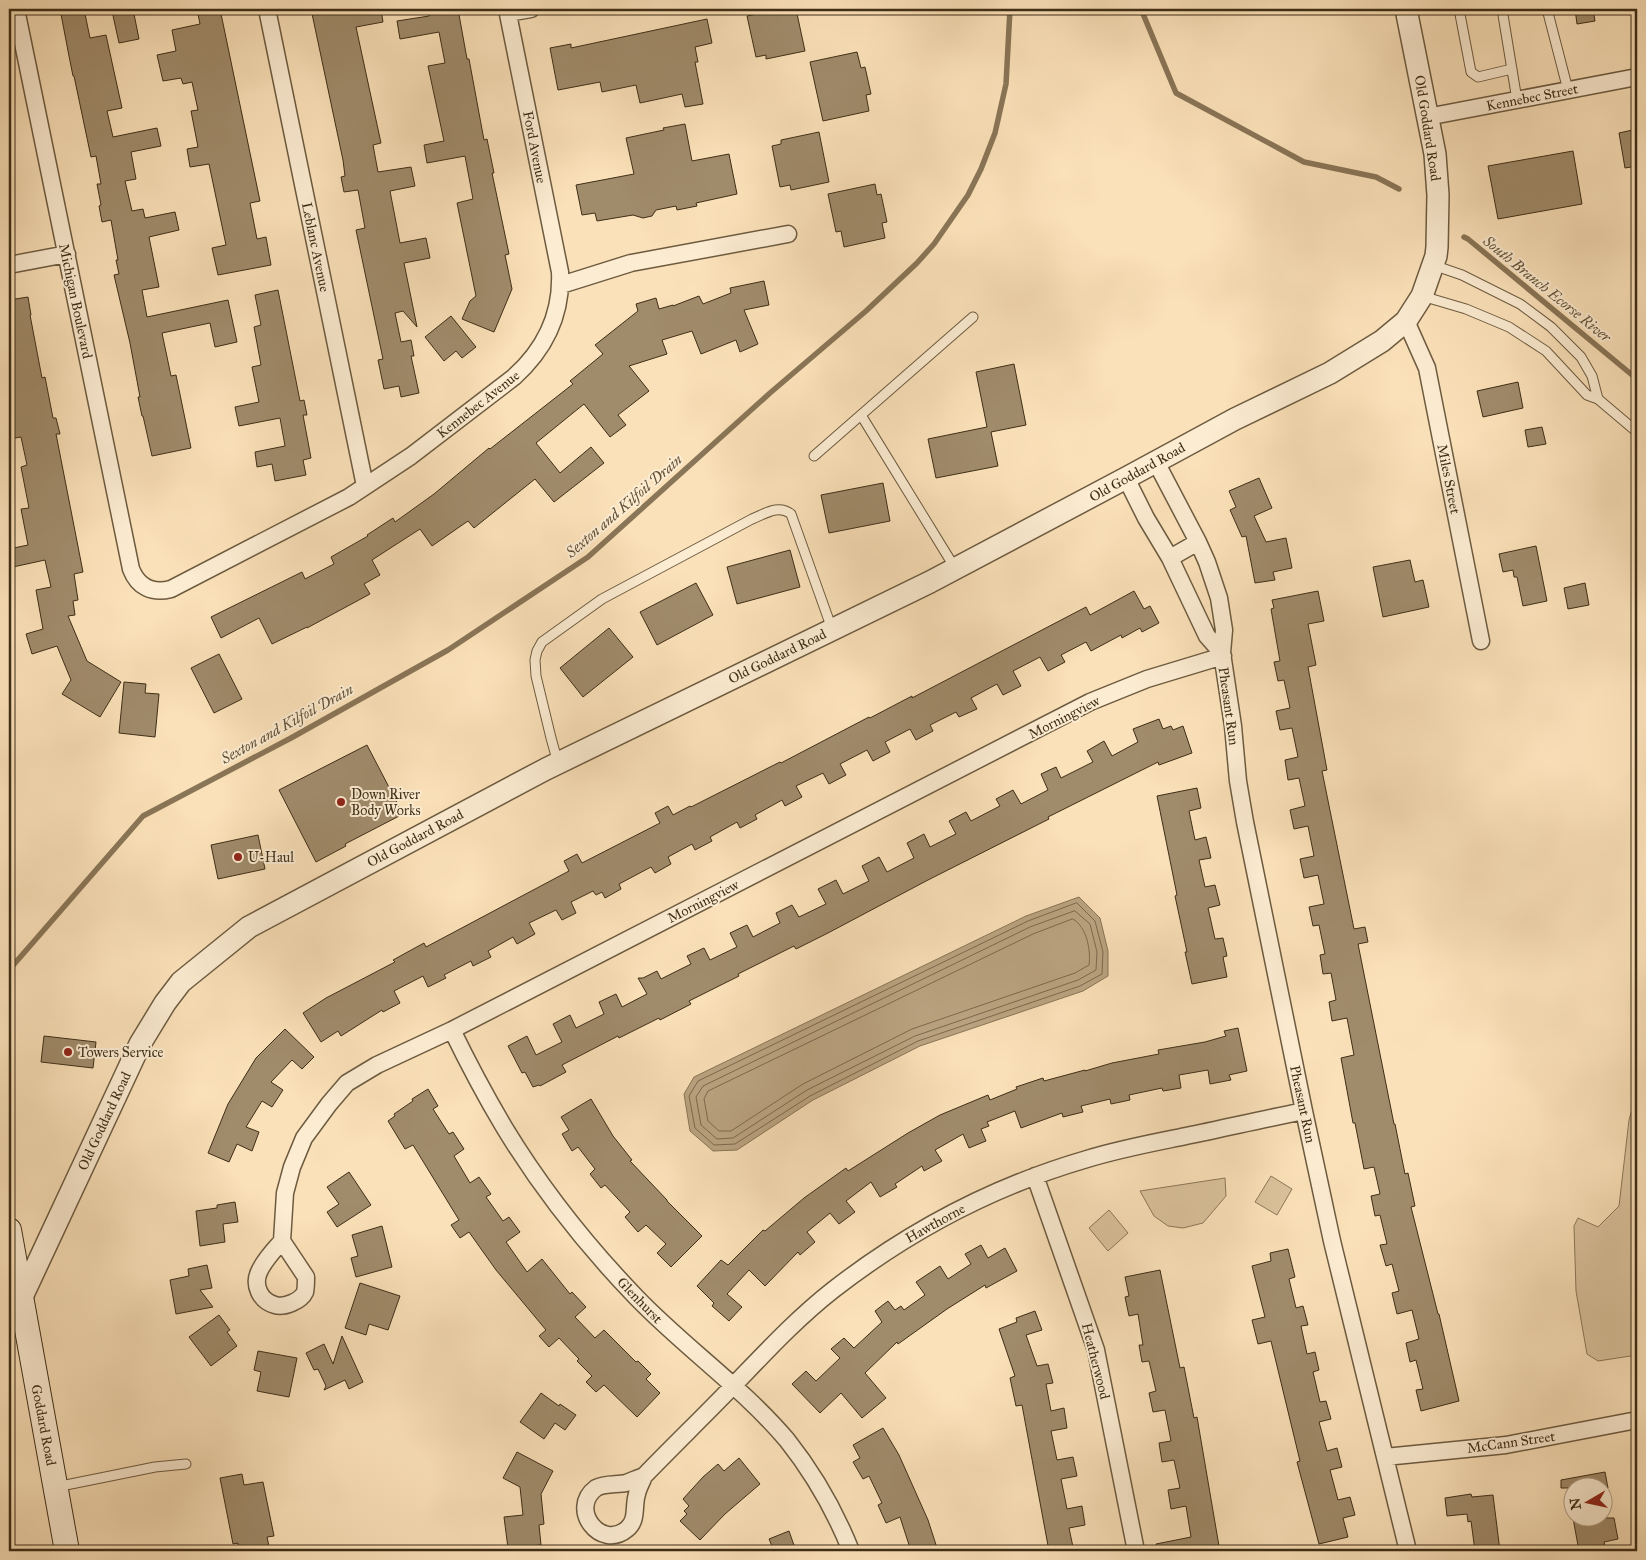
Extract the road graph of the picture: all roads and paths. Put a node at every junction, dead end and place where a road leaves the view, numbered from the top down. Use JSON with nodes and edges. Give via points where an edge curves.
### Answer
{"nodes":[{"id":1,"x":16,"y":9,"type":"edge"},
{"id":2,"x":267,"y":9,"type":"edge"},
{"id":3,"x":531,"y":9,"type":"edge"},
{"id":4,"x":1406,"y":9,"type":"edge"},
{"id":5,"x":1459,"y":9,"type":"edge"},
{"id":6,"x":1502,"y":9,"type":"edge"},
{"id":7,"x":1547,"y":9,"type":"edge"},
{"id":8,"x":507,"y":11,"type":"edge"},
{"id":9,"x":1512,"y":69,"type":"junction"},
{"id":10,"x":1637,"y":78,"type":"edge"},
{"id":11,"x":1568,"y":90,"type":"junction"},
{"id":12,"x":1517,"y":100,"type":"junction"},
{"id":13,"x":1427,"y":117,"type":"junction"},
{"id":14,"x":788,"y":234,"type":"dead end"},
{"id":15,"x":67,"y":254,"type":"junction"},
{"id":16,"x":9,"y":265,"type":"edge"},
{"id":17,"x":1433,"y":265,"type":"junction"},
{"id":18,"x":561,"y":284,"type":"junction"},
{"id":19,"x":1422,"y":296,"type":"junction"},
{"id":20,"x":973,"y":317,"type":"dead end"},
{"id":21,"x":1406,"y":321,"type":"junction"},
{"id":22,"x":1598,"y":399,"type":"junction"},
{"id":23,"x":861,"y":415,"type":"junction"},
{"id":24,"x":1637,"y":432,"type":"edge"},
{"id":25,"x":814,"y":456,"type":"dead end"},
{"id":26,"x":1156,"y":462,"type":"junction"},
{"id":27,"x":1126,"y":478,"type":"junction"},
{"id":28,"x":365,"y":486,"type":"junction"},
{"id":29,"x":1198,"y":542,"type":"junction"},
{"id":30,"x":1170,"y":558,"type":"junction"},
{"id":31,"x":955,"y":569,"type":"junction"},
{"id":32,"x":146,"y":588,"type":"joint"},
{"id":33,"x":832,"y":629,"type":"junction"},
{"id":34,"x":1481,"y":640,"type":"dead end"},
{"id":35,"x":1222,"y":654,"type":"junction"},
{"id":36,"x":558,"y":763,"type":"junction"},
{"id":37,"x":452,"y":1030,"type":"junction"},
{"id":38,"x":1304,"y":1111,"type":"junction"},
{"id":39,"x":1035,"y":1176,"type":"junction"},
{"id":40,"x":9,"y":1230,"type":"edge"},
{"id":41,"x":282,"y":1241,"type":"dead end"},
{"id":42,"x":22,"y":1299,"type":"junction"},
{"id":43,"x":733,"y":1386,"type":"junction"},
{"id":44,"x":1637,"y":1420,"type":"edge"},
{"id":45,"x":1385,"y":1457,"type":"junction"},
{"id":46,"x":186,"y":1464,"type":"dead end"},
{"id":47,"x":644,"y":1476,"type":"dead end"},
{"id":48,"x":56,"y":1487,"type":"junction"},
{"id":49,"x":67,"y":1551,"type":"edge"},
{"id":50,"x":851,"y":1551,"type":"edge"},
{"id":51,"x":1136,"y":1551,"type":"edge"},
{"id":52,"x":1408,"y":1551,"type":"edge"}],
"edges":[{"from":1,"to":15,"type":"street","name":"Michigan Boulevard"},
{"from":2,"to":28,"type":"street","name":"Leblanc Avenue"},
{"from":3,"to":8,"type":"street"},
{"from":4,"to":13,"type":"street","name":"Old Goddard Road"},
{"from":5,"to":9,"type":"lane","via":[[1471,72],[1478,77]]},
{"from":6,"to":9,"type":"lane"},
{"from":7,"to":11,"type":"lane"},
{"from":8,"to":18,"type":"street","name":"Ford Avenue"},
{"from":9,"to":12,"type":"lane"},
{"from":10,"to":11,"type":"street","name":"Kennebec Street"},
{"from":11,"to":12,"type":"street","name":"Kennebec Street"},
{"from":12,"to":13,"type":"street","name":"Kennebec Street"},
{"from":13,"to":17,"type":"street","name":"Old Goddard Road","via":[[1435,154],[1438,195],[1438,247]]},
{"from":14,"to":18,"type":"street","via":[[631,263]]},
{"from":15,"to":16,"type":"street"},
{"from":15,"to":32,"type":"street","name":"Michigan Boulevard","via":[[131,569],[134,577]]},
{"from":17,"to":19,"type":"street","name":"Old Goddard Road"},
{"from":17,"to":22,"type":"lane","via":[[1462,275],[1520,304],[1551,327],[1581,357],[1592,376]]},
{"from":18,"to":28,"type":"street","name":"Kennebec Avenue","via":[[558,310],[550,331],[526,366],[411,456]]},
{"from":19,"to":21,"type":"street","name":"Old Goddard Road"},
{"from":19,"to":22,"type":"lane","via":[[1466,309],[1508,327],[1546,350],[1587,395]]},
{"from":20,"to":23,"type":"lane"},
{"from":21,"to":26,"type":"street","name":"Old Goddard Road","via":[[1382,341],[1330,373],[1234,419]]},
{"from":21,"to":34,"type":"street","name":"Miles Street","via":[[1427,368]]},
{"from":22,"to":24,"type":"lane"},
{"from":23,"to":25,"type":"lane"},
{"from":23,"to":31,"type":"lane"},
{"from":26,"to":27,"type":"street","name":"Old Goddard Road"},
{"from":26,"to":29,"type":"street","name":"Pheasant Run"},
{"from":27,"to":30,"type":"street","name":"Pheasant Run"},
{"from":27,"to":31,"type":"street","name":"Old Goddard Road"},
{"from":28,"to":32,"type":"street","name":"Kennebec Avenue","via":[[171,589],[156,591]]},
{"from":29,"to":30,"type":"street"},
{"from":29,"to":35,"type":"street","name":"Pheasant Run","via":[[1223,614]]},
{"from":30,"to":35,"type":"street","name":"Pheasant Run","via":[[1207,636]]},
{"from":31,"to":33,"type":"street","name":"Old Goddard Road"},
{"from":33,"to":36,"type":"street","name":"Old Goddard Road"},
{"from":33,"to":36,"type":"lane","via":[[791,514],[776,509],[752,519],[602,599],[542,642],[536,652],[536,676]]},
{"from":35,"to":37,"type":"street","name":"Morningview","via":[[1090,702]]},
{"from":35,"to":38,"type":"street","name":"Pheasant Run","via":[[1245,822]]},
{"from":36,"to":42,"type":"street","name":"Old Goddard Road","via":[[249,927],[181,982],[140,1044]]},
{"from":37,"to":41,"type":"street","name":"Morningview","via":[[377,1065],[348,1083],[329,1104],[304,1138],[292,1167],[285,1193]]},
{"from":37,"to":43,"type":"street","name":"Glenhurst","via":[[505,1128],[570,1222],[636,1297]]},
{"from":38,"to":39,"type":"street","name":"Hawthorne","via":[[1123,1149]]},
{"from":38,"to":45,"type":"street","name":"Pheasant Run"},
{"from":39,"to":43,"type":"street","name":"Hawthorne","via":[[945,1216],[871,1262],[804,1315]]},
{"from":39,"to":51,"type":"street","name":"Heatherwood","via":[[1096,1350]]},
{"from":40,"to":42,"type":"main road","name":"Goddard Road"},
{"from":42,"to":48,"type":"main road","name":"Goddard Road"},
{"from":43,"to":47,"type":"street","name":"Hawthorne"},
{"from":43,"to":50,"type":"street","name":"Glenhurst","via":[[803,1460],[839,1521]]},
{"from":44,"to":45,"type":"street","name":"McCann Street","via":[[1506,1445]]},
{"from":45,"to":52,"type":"street","name":"Pheasant Run"},
{"from":46,"to":48,"type":"lane","via":[[154,1467]]},
{"from":48,"to":49,"type":"main road","name":"Goddard Road"}]}
